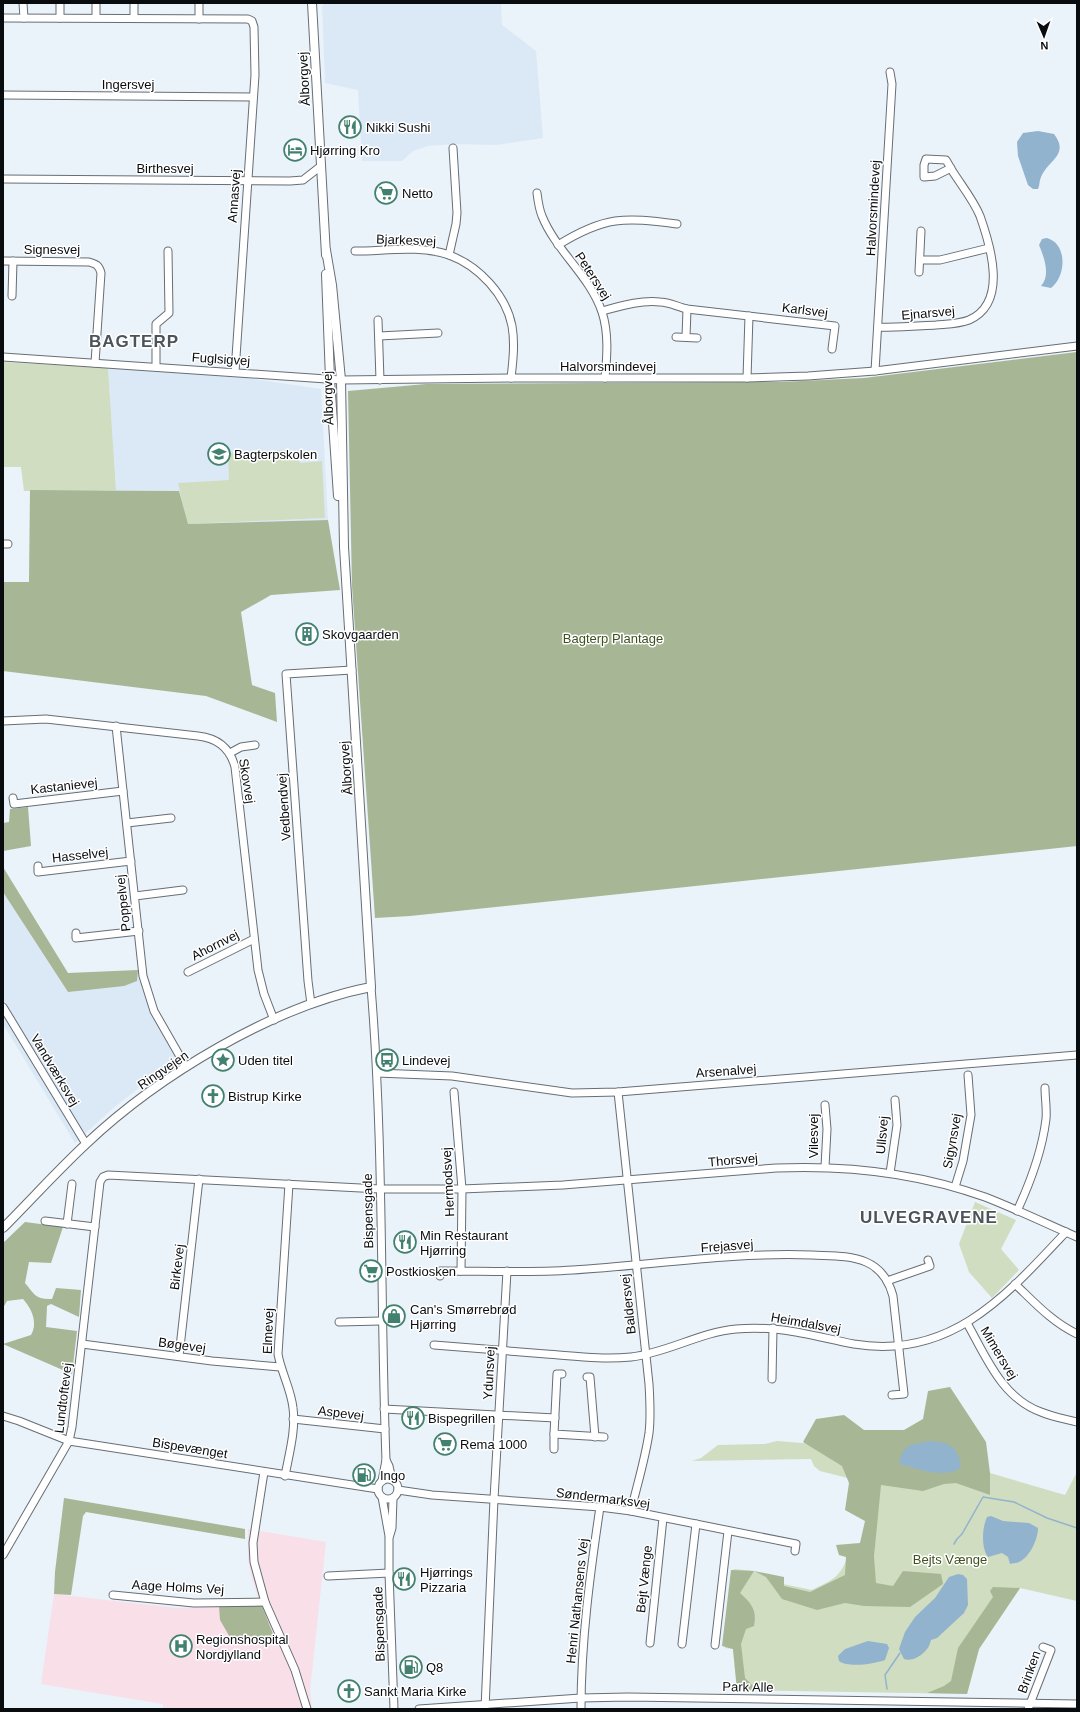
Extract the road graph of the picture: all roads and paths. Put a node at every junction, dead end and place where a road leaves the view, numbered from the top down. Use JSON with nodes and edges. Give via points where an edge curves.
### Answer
{"nodes":[{"id":1,"x":24,"y":3,"type":"edge"},
{"id":2,"x":60,"y":3,"type":"edge"},
{"id":3,"x":96,"y":3,"type":"edge"},
{"id":4,"x":134,"y":3,"type":"edge"},
{"id":5,"x":199,"y":3,"type":"edge"},
{"id":6,"x":312,"y":3,"type":"edge"},
{"id":7,"x":3,"y":18,"type":"edge"},
{"id":8,"x":24,"y":18,"type":"junction"},
{"id":9,"x":60,"y":18,"type":"junction"},
{"id":10,"x":96,"y":18,"type":"junction"},
{"id":11,"x":134,"y":18,"type":"junction"},
{"id":12,"x":199,"y":19,"type":"junction"},
{"id":13,"x":890,"y":72,"type":"dead end"},
{"id":14,"x":3,"y":95,"type":"edge"},
{"id":15,"x":253,"y":97,"type":"junction"},
{"id":16,"x":453,"y":148,"type":"dead end"},
{"id":17,"x":321,"y":166,"type":"junction"},
{"id":18,"x":951,"y":168,"type":"dead end"},
{"id":19,"x":3,"y":179,"type":"edge"},
{"id":20,"x":247,"y":180,"type":"junction"},
{"id":21,"x":537,"y":192,"type":"dead end"},
{"id":22,"x":677,"y":224,"type":"dead end"},
{"id":23,"x":921,"y":231,"type":"dead end"},
{"id":24,"x":558,"y":245,"type":"junction"},
{"id":25,"x":989,"y":248,"type":"junction"},
{"id":26,"x":326,"y":250,"type":"junction"},
{"id":27,"x":168,"y":251,"type":"dead end"},
{"id":28,"x":355,"y":251,"type":"dead end"},
{"id":29,"x":449,"y":255,"type":"junction"},
{"id":30,"x":920,"y":260,"type":"junction"},
{"id":31,"x":3,"y":261,"type":"edge"},
{"id":32,"x":13,"y":261,"type":"junction"},
{"id":33,"x":919,"y":272,"type":"dead end"},
{"id":34,"x":12,"y":296,"type":"dead end"},
{"id":35,"x":687,"y":308,"type":"junction"},
{"id":36,"x":602,"y":311,"type":"junction"},
{"id":37,"x":749,"y":316,"type":"junction"},
{"id":38,"x":378,"y":320,"type":"dead end"},
{"id":39,"x":878,"y":327,"type":"junction"},
{"id":40,"x":438,"y":334,"type":"dead end"},
{"id":41,"x":379,"y":336,"type":"junction"},
{"id":42,"x":676,"y":337,"type":"dead end"},
{"id":43,"x":686,"y":337,"type":"junction"},
{"id":44,"x":697,"y":338,"type":"dead end"},
{"id":45,"x":1077,"y":346,"type":"edge"},
{"id":46,"x":832,"y":349,"type":"dead end"},
{"id":47,"x":3,"y":357,"type":"edge"},
{"id":48,"x":95,"y":363,"type":"junction"},
{"id":49,"x":156,"y":366,"type":"junction"},
{"id":50,"x":875,"y":370,"type":"junction"},
{"id":51,"x":235,"y":372,"type":"junction"},
{"id":52,"x":511,"y":378,"type":"junction"},
{"id":53,"x":605,"y":378,"type":"junction"},
{"id":54,"x":747,"y":378,"type":"junction"},
{"id":55,"x":330,"y":379,"type":"junction"},
{"id":56,"x":341,"y":380,"type":"junction"},
{"id":57,"x":380,"y":380,"type":"junction"},
{"id":58,"x":344,"y":547,"type":"junction"},
{"id":59,"x":352,"y":670,"type":"junction"},
{"id":60,"x":3,"y":721,"type":"edge"},
{"id":61,"x":116,"y":726,"type":"junction"},
{"id":62,"x":254,"y":745,"type":"dead end"},
{"id":63,"x":230,"y":753,"type":"junction"},
{"id":64,"x":123,"y":791,"type":"junction"},
{"id":65,"x":13,"y":798,"type":"dead end"},
{"id":66,"x":171,"y":818,"type":"dead end"},
{"id":67,"x":127,"y":823,"type":"junction"},
{"id":68,"x":131,"y":861,"type":"junction"},
{"id":69,"x":38,"y":866,"type":"dead end"},
{"id":70,"x":182,"y":890,"type":"dead end"},
{"id":71,"x":135,"y":896,"type":"junction"},
{"id":72,"x":139,"y":931,"type":"junction"},
{"id":73,"x":76,"y":933,"type":"dead end"},
{"id":74,"x":254,"y":939,"type":"junction"},
{"id":75,"x":188,"y":972,"type":"dead end"},
{"id":76,"x":371,"y":987,"type":"junction"},
{"id":77,"x":311,"y":1004,"type":"junction"},
{"id":78,"x":3,"y":1008,"type":"edge"},
{"id":79,"x":274,"y":1020,"type":"junction"},
{"id":80,"x":1077,"y":1055,"type":"edge"},
{"id":81,"x":186,"y":1067,"type":"junction"},
{"id":82,"x":377,"y":1073,"type":"junction"},
{"id":83,"x":968,"y":1075,"type":"dead end"},
{"id":84,"x":1045,"y":1088,"type":"dead end"},
{"id":85,"x":454,"y":1092,"type":"dead end"},
{"id":86,"x":618,"y":1092,"type":"junction"},
{"id":87,"x":895,"y":1100,"type":"dead end"},
{"id":88,"x":825,"y":1105,"type":"dead end"},
{"id":89,"x":86,"y":1144,"type":"junction"},
{"id":90,"x":826,"y":1167,"type":"junction"},
{"id":91,"x":890,"y":1173,"type":"junction"},
{"id":92,"x":199,"y":1180,"type":"junction"},
{"id":93,"x":627,"y":1180,"type":"junction"},
{"id":94,"x":72,"y":1184,"type":"dead end"},
{"id":95,"x":289,"y":1184,"type":"junction"},
{"id":96,"x":955,"y":1187,"type":"junction"},
{"id":97,"x":380,"y":1189,"type":"junction"},
{"id":98,"x":462,"y":1189,"type":"junction"},
{"id":99,"x":1017,"y":1211,"type":"junction"},
{"id":100,"x":46,"y":1221,"type":"dead end"},
{"id":101,"x":67,"y":1224,"type":"junction"},
{"id":102,"x":95,"y":1227,"type":"junction"},
{"id":103,"x":3,"y":1228,"type":"edge"},
{"id":104,"x":1066,"y":1232,"type":"junction"},
{"id":105,"x":1077,"y":1237,"type":"edge"},
{"id":106,"x":928,"y":1260,"type":"dead end"},
{"id":107,"x":636,"y":1265,"type":"junction"},
{"id":108,"x":461,"y":1271,"type":"junction"},
{"id":109,"x":507,"y":1271,"type":"junction"},
{"id":110,"x":440,"y":1276,"type":"dead end"},
{"id":111,"x":887,"y":1281,"type":"junction"},
{"id":112,"x":1015,"y":1284,"type":"junction"},
{"id":113,"x":381,"y":1321,"type":"junction"},
{"id":114,"x":339,"y":1322,"type":"dead end"},
{"id":115,"x":967,"y":1323,"type":"junction"},
{"id":116,"x":773,"y":1328,"type":"junction"},
{"id":117,"x":1077,"y":1334,"type":"edge"},
{"id":118,"x":82,"y":1344,"type":"junction"},
{"id":119,"x":434,"y":1345,"type":"dead end"},
{"id":120,"x":898,"y":1346,"type":"junction"},
{"id":121,"x":502,"y":1350,"type":"junction"},
{"id":122,"x":646,"y":1355,"type":"junction"},
{"id":123,"x":178,"y":1356,"type":"junction"},
{"id":124,"x":280,"y":1367,"type":"junction"},
{"id":125,"x":562,"y":1374,"type":"dead end"},
{"id":126,"x":587,"y":1377,"type":"dead end"},
{"id":127,"x":772,"y":1379,"type":"dead end"},
{"id":128,"x":892,"y":1395,"type":"dead end"},
{"id":129,"x":384,"y":1409,"type":"junction"},
{"id":130,"x":499,"y":1415,"type":"junction"},
{"id":131,"x":3,"y":1416,"type":"edge"},
{"id":132,"x":555,"y":1418,"type":"junction"},
{"id":133,"x":293,"y":1419,"type":"junction"},
{"id":134,"x":1077,"y":1422,"type":"edge"},
{"id":135,"x":385,"y":1429,"type":"junction"},
{"id":136,"x":554,"y":1434,"type":"junction"},
{"id":137,"x":595,"y":1437,"type":"junction"},
{"id":138,"x":604,"y":1437,"type":"dead end"},
{"id":139,"x":69,"y":1441,"type":"junction"},
{"id":140,"x":554,"y":1449,"type":"dead end"},
{"id":141,"x":386,"y":1460,"type":"junction"},
{"id":142,"x":264,"y":1472,"type":"junction"},
{"id":143,"x":285,"y":1476,"type":"junction"},
{"id":144,"x":392,"y":1480,"type":"junction"},
{"id":145,"x":382,"y":1481,"type":"junction"},
{"id":146,"x":378,"y":1489,"type":"junction"},
{"id":147,"x":398,"y":1490,"type":"junction"},
{"id":148,"x":382,"y":1497,"type":"junction"},
{"id":149,"x":393,"y":1498,"type":"junction"},
{"id":150,"x":494,"y":1499,"type":"junction"},
{"id":151,"x":600,"y":1507,"type":"junction"},
{"id":152,"x":631,"y":1511,"type":"junction"},
{"id":153,"x":663,"y":1518,"type":"junction"},
{"id":154,"x":696,"y":1524,"type":"junction"},
{"id":155,"x":728,"y":1531,"type":"junction"},
{"id":156,"x":389,"y":1538,"type":"junction"},
{"id":157,"x":795,"y":1551,"type":"dead end"},
{"id":158,"x":3,"y":1555,"type":"edge"},
{"id":159,"x":389,"y":1573,"type":"junction"},
{"id":160,"x":328,"y":1576,"type":"dead end"},
{"id":161,"x":113,"y":1595,"type":"dead end"},
{"id":162,"x":265,"y":1602,"type":"junction"},
{"id":163,"x":650,"y":1644,"type":"dead end"},
{"id":164,"x":682,"y":1644,"type":"dead end"},
{"id":165,"x":715,"y":1646,"type":"dead end"},
{"id":166,"x":1043,"y":1647,"type":"dead end"},
{"id":167,"x":581,"y":1698,"type":"junction"},
{"id":168,"x":1077,"y":1704,"type":"edge"},
{"id":169,"x":485,"y":1706,"type":"edge"},
{"id":170,"x":1029,"y":1706,"type":"edge"},
{"id":171,"x":307,"y":1709,"type":"edge"},
{"id":172,"x":394,"y":1709,"type":"edge"},
{"id":173,"x":419,"y":1709,"type":"edge"},
{"id":174,"x":581,"y":1709,"type":"edge"}],
"edges":[{"from":1,"to":8,"type":"street"},
{"from":2,"to":9,"type":"street"},
{"from":3,"to":10,"type":"street"},
{"from":4,"to":11,"type":"street"},
{"from":5,"to":12,"type":"street"},
{"from":6,"to":17,"type":"main road","name":"Ålborgvej"},
{"from":7,"to":8,"type":"street"},
{"from":8,"to":9,"type":"street"},
{"from":9,"to":10,"type":"street"},
{"from":10,"to":11,"type":"street"},
{"from":11,"to":12,"type":"street"},
{"from":12,"to":15,"type":"street","name":"Annasvej","via":[[252,21],[255,50]]},
{"from":13,"to":39,"type":"street","name":"Halvorsmindevej","via":[[892,84]]},
{"from":14,"to":15,"type":"street","name":"Ingersvej"},
{"from":15,"to":20,"type":"street","name":"Annasvej"},
{"from":16,"to":29,"type":"street","via":[[457,213]]},
{"from":17,"to":20,"type":"street","name":"Birthesvej","via":[[303,180]]},
{"from":17,"to":26,"type":"main road","name":"Ålborgvej"},
{"from":18,"to":25,"type":"street","name":"Ejnarsvej","via":[[979,215]]},
{"from":19,"to":20,"type":"street","name":"Birthesvej"},
{"from":20,"to":51,"type":"street","name":"Annasvej"},
{"from":21,"to":24,"type":"street","name":"Petersvej","via":[[541,215]]},
{"from":22,"to":24,"type":"street","via":[[641,219],[610,221],[580,231]]},
{"from":23,"to":30,"type":"street"},
{"from":24,"to":36,"type":"street","name":"Petersvej","via":[[594,295]]},
{"from":25,"to":30,"type":"street","via":[[940,260]]},
{"from":25,"to":39,"type":"street","name":"Ejnarsvej","via":[[993,265],[993,287],[986,306],[979,314],[959,323]]},
{"from":26,"to":55,"type":"main road","name":"Ålborgvej"},
{"from":26,"to":56,"type":"main road","name":"Ålborgvej"},
{"from":27,"to":49,"type":"street","via":[[169,313],[156,324]]},
{"from":28,"to":29,"type":"street","name":"Bjarkesvej","via":[[407,250]]},
{"from":29,"to":52,"type":"street","name":"Bjarkesvej","via":[[462,261],[489,281],[508,314],[514,343]]},
{"from":30,"to":33,"type":"street"},
{"from":31,"to":32,"type":"street","name":"Signesvej"},
{"from":32,"to":34,"type":"street"},
{"from":32,"to":48,"type":"street","name":"Signesvej","via":[[89,262],[99,267],[101,273]]},
{"from":35,"to":36,"type":"street","name":"Karlsvej","via":[[649,301],[625,304]]},
{"from":35,"to":37,"type":"street","name":"Karlsvej"},
{"from":35,"to":43,"type":"street"},
{"from":36,"to":53,"type":"street","name":"Petersvej","via":[[607,353]]},
{"from":37,"to":46,"type":"street","name":"Karlsvej","via":[[835,326]]},
{"from":37,"to":54,"type":"street"},
{"from":38,"to":41,"type":"street"},
{"from":39,"to":50,"type":"street","name":"Halvorsmindevej"},
{"from":40,"to":41,"type":"street"},
{"from":41,"to":57,"type":"street"},
{"from":42,"to":43,"type":"street"},
{"from":43,"to":44,"type":"street"},
{"from":45,"to":50,"type":"street","name":"Halvorsmindevej"},
{"from":47,"to":48,"type":"street","name":"Fuglsigvej"},
{"from":48,"to":49,"type":"street","name":"Fuglsigvej"},
{"from":49,"to":51,"type":"street","name":"Fuglsigvej"},
{"from":50,"to":54,"type":"street","name":"Halvorsmindevej","via":[[815,376]]},
{"from":51,"to":55,"type":"street","name":"Fuglsigvej"},
{"from":52,"to":53,"type":"street","name":"Halvorsmindevej"},
{"from":52,"to":57,"type":"street","name":"Halvorsmindevej"},
{"from":53,"to":54,"type":"street","name":"Halvorsmindevej"},
{"from":55,"to":56,"type":"street","name":"Fuglsigvej"},
{"from":55,"to":58,"type":"main road","name":"Ålborgvej"},
{"from":56,"to":57,"type":"street","name":"Halvorsmindevej"},
{"from":56,"to":58,"type":"main road","name":"Ålborgvej"},
{"from":58,"to":59,"type":"main road","name":"Ålborgvej"},
{"from":59,"to":76,"type":"main road","name":"Ålborgvej"},
{"from":59,"to":77,"type":"street","name":"Vedbendvej","via":[[286,674]]},
{"from":60,"to":61,"type":"street","name":"Skovvej","via":[[46,719]]},
{"from":61,"to":63,"type":"street","name":"Skovvej","via":[[207,737],[224,746]]},
{"from":61,"to":64,"type":"street","name":"Poppelvej"},
{"from":62,"to":63,"type":"street","via":[[241,747]]},
{"from":63,"to":74,"type":"street","name":"Skovvej","via":[[235,767]]},
{"from":64,"to":65,"type":"street","name":"Kastanievej","via":[[14,804]]},
{"from":64,"to":67,"type":"street","name":"Poppelvej"},
{"from":66,"to":67,"type":"street"},
{"from":67,"to":68,"type":"street","name":"Poppelvej"},
{"from":68,"to":69,"type":"street","name":"Hasselvej","via":[[38,872]]},
{"from":68,"to":71,"type":"street","name":"Poppelvej"},
{"from":70,"to":71,"type":"street"},
{"from":71,"to":72,"type":"street","name":"Poppelvej"},
{"from":72,"to":73,"type":"street","via":[[76,938]]},
{"from":72,"to":81,"type":"street","name":"Poppelvej","via":[[144,976],[152,1005],[163,1030]]},
{"from":74,"to":75,"type":"street","name":"Ahornvej"},
{"from":74,"to":79,"type":"street","name":"Skovvej","via":[[258,970]]},
{"from":76,"to":77,"type":"main road","name":"Ringvejen","via":[[349,991]]},
{"from":76,"to":82,"type":"street","name":"Bispensgade"},
{"from":77,"to":79,"type":"main road","name":"Ringvejen"},
{"from":78,"to":89,"type":"street","name":"Vandværksvej"},
{"from":79,"to":81,"type":"main road","name":"Ringvejen"},
{"from":80,"to":86,"type":"street","name":"Arsenalvej"},
{"from":81,"to":89,"type":"main road","name":"Ringvejen","via":[[137,1101]]},
{"from":82,"to":86,"type":"street","name":"Arsenalvej","via":[[452,1076],[572,1093]]},
{"from":82,"to":97,"type":"street","name":"Bispensgade"},
{"from":83,"to":96,"type":"street","name":"Sigynsvej","via":[[970,1122]]},
{"from":84,"to":99,"type":"street","via":[[1046,1118],[1040,1153]]},
{"from":85,"to":98,"type":"street","name":"Hermodsvej"},
{"from":86,"to":93,"type":"street","name":"Baldersvej"},
{"from":87,"to":91,"type":"street","name":"Ullsvej","via":[[897,1124]]},
{"from":88,"to":90,"type":"street","name":"Vilesvej"},
{"from":89,"to":103,"type":"main road","name":"Ringvejen"},
{"from":90,"to":91,"type":"street","name":"Thorsvej"},
{"from":90,"to":93,"type":"street","name":"Thorsvej","via":[[776,1168]]},
{"from":91,"to":96,"type":"street","name":"Thorsvej"},
{"from":92,"to":95,"type":"street"},
{"from":92,"to":102,"type":"street","name":"Lundtoftevej","via":[[103,1176],[100,1182]]},
{"from":92,"to":123,"type":"street","name":"Birkevej"},
{"from":93,"to":98,"type":"street","name":"Thorsvej"},
{"from":93,"to":107,"type":"street","name":"Baldersvej"},
{"from":94,"to":101,"type":"street"},
{"from":95,"to":97,"type":"street"},
{"from":95,"to":124,"type":"street","name":"Elmevej","via":[[278,1354]]},
{"from":96,"to":99,"type":"street","name":"Thorsvej"},
{"from":97,"to":98,"type":"street","name":"Thorsvej"},
{"from":97,"to":113,"type":"street","name":"Bispensgade"},
{"from":98,"to":108,"type":"street","name":"Hermodsvej"},
{"from":99,"to":104,"type":"street","name":"Thorsvej"},
{"from":100,"to":101,"type":"street"},
{"from":101,"to":102,"type":"street"},
{"from":102,"to":118,"type":"street","name":"Lundtoftevej"},
{"from":104,"to":105,"type":"street","name":"Thorsvej"},
{"from":104,"to":112,"type":"street","name":"Heimdalsvej"},
{"from":106,"to":111,"type":"street","via":[[930,1266]]},
{"from":107,"to":109,"type":"street","name":"Frejasvej"},
{"from":107,"to":111,"type":"street","name":"Frejasvej","via":[[785,1254],[835,1256],[865,1262],[882,1273]]},
{"from":107,"to":122,"type":"street","name":"Baldersvej"},
{"from":108,"to":109,"type":"street","name":"Frejasvej"},
{"from":108,"to":110,"type":"street","name":"Frejasvej","via":[[440,1271]]},
{"from":109,"to":121,"type":"street","name":"Ydunsvej"},
{"from":111,"to":120,"type":"street","name":"Frejasvej","via":[[893,1296]]},
{"from":112,"to":115,"type":"street","name":"Heimdalsvej","via":[[993,1305]]},
{"from":112,"to":117,"type":"street","via":[[1048,1316]]},
{"from":113,"to":114,"type":"street"},
{"from":113,"to":129,"type":"street","name":"Bispensgade"},
{"from":115,"to":120,"type":"street","name":"Heimdalsvej","via":[[941,1336]]},
{"from":115,"to":134,"type":"street","name":"Mimersvej","via":[[1009,1392],[1041,1412]]},
{"from":116,"to":120,"type":"street","name":"Heimdalsvej","via":[[853,1344]]},
{"from":116,"to":122,"type":"street","name":"Heimdalsvej","via":[[728,1330]]},
{"from":116,"to":127,"type":"street"},
{"from":118,"to":123,"type":"street","name":"Bøgevej"},
{"from":118,"to":139,"type":"street","name":"Lundtoftevej"},
{"from":119,"to":121,"type":"street","name":"Heimdalsvej"},
{"from":120,"to":128,"type":"street","name":"Frejasvej","via":[[904,1394]]},
{"from":121,"to":122,"type":"street","name":"Heimdalsvej","via":[[596,1358]]},
{"from":121,"to":130,"type":"street","name":"Ydunsvej"},
{"from":122,"to":152,"type":"street","name":"Baldersvej","via":[[649,1432]]},
{"from":123,"to":124,"type":"street","name":"Bøgevej"},
{"from":124,"to":133,"type":"street","name":"Elmevej","via":[[291,1398]]},
{"from":125,"to":132,"type":"street","via":[[557,1374]]},
{"from":126,"to":137,"type":"street","via":[[590,1377]]},
{"from":129,"to":130,"type":"street"},
{"from":129,"to":135,"type":"street","name":"Bispensgade"},
{"from":130,"to":132,"type":"street"},
{"from":130,"to":150,"type":"street","name":"Ydunsvej"},
{"from":131,"to":139,"type":"street","name":"Bispevænget"},
{"from":132,"to":136,"type":"street"},
{"from":133,"to":135,"type":"street","name":"Aspevej"},
{"from":133,"to":143,"type":"street","name":"Elmevej"},
{"from":135,"to":141,"type":"street","name":"Bispensgade"},
{"from":136,"to":137,"type":"street"},
{"from":136,"to":140,"type":"street"},
{"from":137,"to":138,"type":"street"},
{"from":139,"to":142,"type":"street","name":"Bispevænget"},
{"from":139,"to":158,"type":"street","name":"Lundtoftevej"},
{"from":141,"to":144,"type":"street","name":"Bispensgade"},
{"from":141,"to":145,"type":"street","name":"Bispensgade"},
{"from":142,"to":143,"type":"street","name":"Bispevænget"},
{"from":142,"to":162,"type":"street","via":[[253,1543],[254,1562]]},
{"from":143,"to":146,"type":"street","name":"Bispevænget"},
{"from":144,"to":145,"type":"street"},
{"from":144,"to":147,"type":"street"},
{"from":145,"to":146,"type":"street"},
{"from":146,"to":148,"type":"street"},
{"from":147,"to":149,"type":"street"},
{"from":147,"to":150,"type":"street","name":"Søndermarksvej"},
{"from":148,"to":149,"type":"street"},
{"from":148,"to":156,"type":"street","name":"Bispensgade"},
{"from":149,"to":156,"type":"street","name":"Bispensgade"},
{"from":150,"to":151,"type":"street","name":"Søndermarksvej"},
{"from":150,"to":169,"type":"street","name":"Ydunsvej"},
{"from":151,"to":152,"type":"street","name":"Søndermarksvej"},
{"from":151,"to":167,"type":"street","name":"Henri Nathansens Vej","via":[[591,1569]]},
{"from":152,"to":153,"type":"street","name":"Søndermarksvej"},
{"from":153,"to":154,"type":"street","name":"Søndermarksvej"},
{"from":153,"to":163,"type":"street","name":"Bejt Vænge"},
{"from":154,"to":155,"type":"street","name":"Søndermarksvej"},
{"from":154,"to":164,"type":"street"},
{"from":155,"to":157,"type":"street","name":"Søndermarksvej","via":[[796,1544]]},
{"from":155,"to":165,"type":"street"},
{"from":156,"to":159,"type":"street","name":"Bispensgade"},
{"from":159,"to":160,"type":"street"},
{"from":159,"to":172,"type":"street","name":"Bispensgade"},
{"from":161,"to":162,"type":"street","name":"Aage Holms Vej","via":[[194,1603]]},
{"from":162,"to":171,"type":"street","via":[[295,1670]]},
{"from":166,"to":170,"type":"street","name":"Brinken","via":[[1051,1650]]},
{"from":167,"to":169,"type":"street","name":"Park Alle"},
{"from":167,"to":170,"type":"street","name":"Park Alle"},
{"from":167,"to":174,"type":"street","name":"Henri Nathansens Vej"},
{"from":168,"to":170,"type":"street","name":"Park Alle"},
{"from":169,"to":173,"type":"street","name":"Park Alle"}]}
